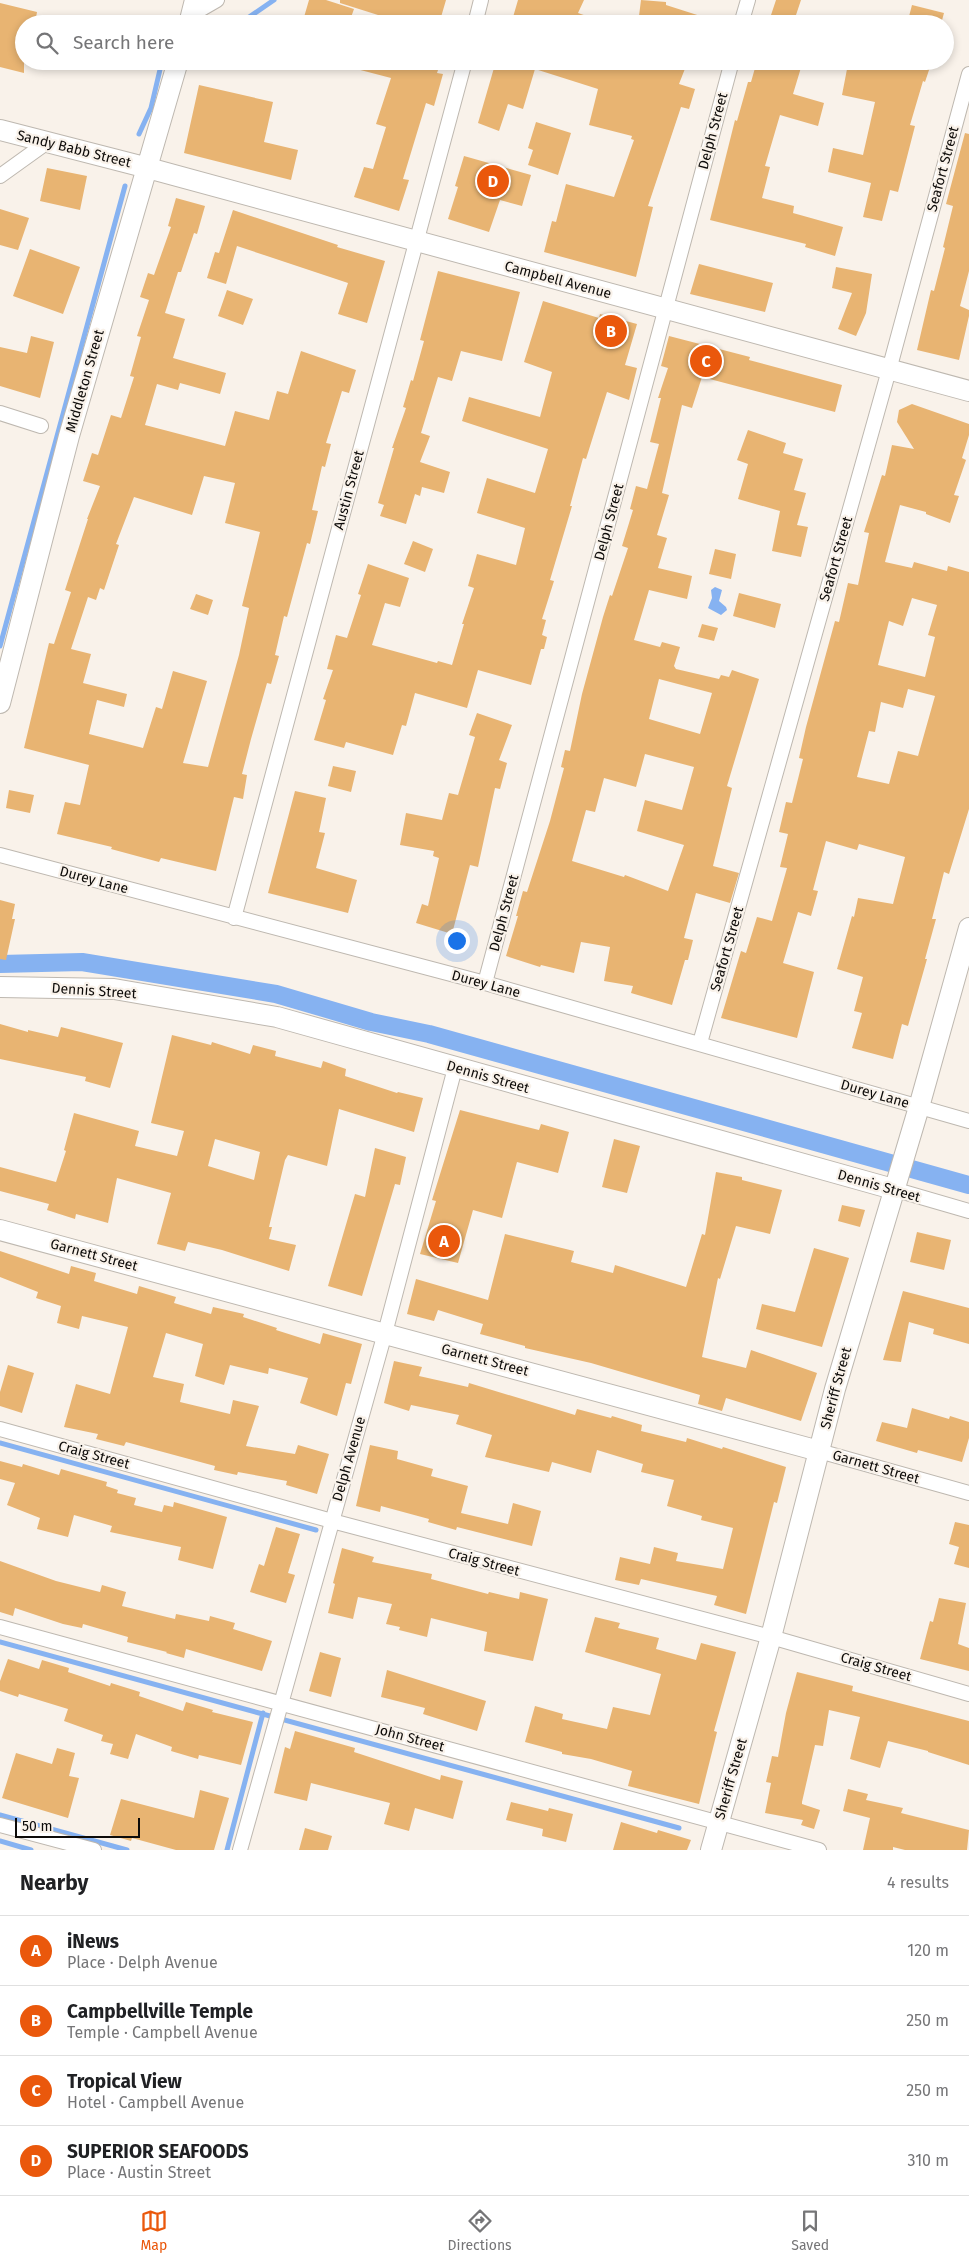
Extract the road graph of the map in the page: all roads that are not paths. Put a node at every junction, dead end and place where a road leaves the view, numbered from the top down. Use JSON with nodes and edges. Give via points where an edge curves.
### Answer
{"nodes":[{"id":1,"x":217,"y":0,"type":"edge"},
{"id":2,"x":481,"y":0,"type":"edge"},
{"id":3,"x":748,"y":0,"type":"edge"},
{"id":4,"x":192,"y":13,"type":"edge"},
{"id":5,"x":477,"y":15,"type":"edge"},
{"id":6,"x":744,"y":15,"type":"edge"},
{"id":7,"x":175,"y":70,"type":"edge"},
{"id":8,"x":463,"y":70,"type":"edge"},
{"id":9,"x":730,"y":70,"type":"edge"},
{"id":10,"x":969,"y":74,"type":"edge"},
{"id":11,"x":0,"y":130,"type":"edge"},
{"id":12,"x":46,"y":143,"type":"junction"},
{"id":13,"x":148,"y":168,"type":"junction"},
{"id":14,"x":0,"y":176,"type":"edge"},
{"id":15,"x":416,"y":242,"type":"junction"},
{"id":16,"x":666,"y":309,"type":"junction"},
{"id":17,"x":889,"y":370,"type":"junction"},
{"id":18,"x":969,"y":391,"type":"edge"},
{"id":19,"x":0,"y":414,"type":"edge"},
{"id":20,"x":40,"y":426,"type":"dead end"},
{"id":21,"x":6,"y":655,"type":"edge"},
{"id":22,"x":0,"y":703,"type":"edge"},
{"id":23,"x":0,"y":855,"type":"edge"},
{"id":24,"x":234,"y":918,"type":"junction"},
{"id":25,"x":969,"y":928,"type":"edge"},
{"id":26,"x":485,"y":983,"type":"junction"},
{"id":27,"x":0,"y":987,"type":"edge"},
{"id":28,"x":700,"y":1043,"type":"junction"},
{"id":29,"x":455,"y":1068,"type":"junction"},
{"id":30,"x":919,"y":1107,"type":"junction"},
{"id":31,"x":969,"y":1121,"type":"edge"},
{"id":32,"x":893,"y":1189,"type":"junction"},
{"id":33,"x":969,"y":1211,"type":"edge"},
{"id":34,"x":0,"y":1230,"type":"edge"},
{"id":35,"x":385,"y":1333,"type":"junction"},
{"id":36,"x":0,"y":1429,"type":"edge"},
{"id":37,"x":819,"y":1451,"type":"junction"},
{"id":38,"x":969,"y":1493,"type":"edge"},
{"id":39,"x":332,"y":1521,"type":"junction"},
{"id":40,"x":0,"y":1627,"type":"edge"},
{"id":41,"x":771,"y":1637,"type":"junction"},
{"id":42,"x":969,"y":1694,"type":"edge"},
{"id":43,"x":280,"y":1705,"type":"junction"},
{"id":44,"x":719,"y":1821,"type":"junction"},
{"id":45,"x":0,"y":1825,"type":"edge"},
{"id":46,"x":94,"y":1850,"type":"edge"},
{"id":47,"x":240,"y":1850,"type":"edge"},
{"id":48,"x":711,"y":1850,"type":"edge"},
{"id":49,"x":819,"y":1850,"type":"edge"}],
"edges":[{"from":1,"to":4,"type":"street"},
{"from":2,"to":5,"type":"street"},
{"from":3,"to":6,"type":"street"},
{"from":7,"to":13,"type":"street","name":"Middleton Street"},
{"from":8,"to":15,"type":"street","name":"Austin Street"},
{"from":9,"to":16,"type":"street","name":"Delph Street"},
{"from":10,"to":17,"type":"street","name":"Seafort Street"},
{"from":11,"to":12,"type":"street","name":"Sandy Babb Street"},
{"from":12,"to":13,"type":"street","name":"Sandy Babb Street"},
{"from":12,"to":14,"type":"street"},
{"from":13,"to":15,"type":"street","name":"Campbell Avenue"},
{"from":13,"to":21,"type":"street","name":"Middleton Street"},
{"from":15,"to":16,"type":"street","name":"Campbell Avenue"},
{"from":15,"to":24,"type":"street","name":"Austin Street"},
{"from":16,"to":17,"type":"street","name":"Campbell Avenue"},
{"from":16,"to":26,"type":"street","name":"Delph Street"},
{"from":17,"to":18,"type":"street","name":"Campbell Avenue"},
{"from":17,"to":28,"type":"street","name":"Seafort Street"},
{"from":19,"to":20,"type":"street"},
{"from":21,"to":22,"type":"street","name":"Middleton Street"},
{"from":23,"to":24,"type":"street","name":"Durey Lane"},
{"from":24,"to":26,"type":"street","name":"Durey Lane"},
{"from":25,"to":30,"type":"street","name":"Sheriff Street"},
{"from":26,"to":28,"type":"street","name":"Durey Lane"},
{"from":27,"to":29,"type":"street","name":"Dennis Street","via":[[114,989],[277,1017]]},
{"from":28,"to":30,"type":"street","name":"Durey Lane"},
{"from":29,"to":32,"type":"street","name":"Dennis Street"},
{"from":29,"to":35,"type":"street","name":"Delph Avenue"},
{"from":30,"to":31,"type":"street","name":"Durey Lane"},
{"from":30,"to":32,"type":"street","name":"Sheriff Street"},
{"from":32,"to":33,"type":"street","name":"Dennis Street"},
{"from":32,"to":37,"type":"street","name":"Sheriff Street"},
{"from":34,"to":35,"type":"street","name":"Garnett Street"},
{"from":35,"to":37,"type":"street","name":"Garnett Street"},
{"from":35,"to":39,"type":"street","name":"Delph Avenue"},
{"from":36,"to":39,"type":"street","name":"Craig Street"},
{"from":37,"to":38,"type":"street","name":"Garnett Street"},
{"from":37,"to":41,"type":"street","name":"Sheriff Street"},
{"from":39,"to":41,"type":"street","name":"Craig Street"},
{"from":39,"to":43,"type":"street","name":"Delph Avenue"},
{"from":40,"to":43,"type":"street","name":"John Street"},
{"from":41,"to":42,"type":"street","name":"Craig Street"},
{"from":41,"to":44,"type":"street","name":"Sheriff Street"},
{"from":43,"to":44,"type":"street","name":"John Street"},
{"from":43,"to":47,"type":"street","name":"Delph Avenue"},
{"from":44,"to":48,"type":"street","name":"Sheriff Street"},
{"from":44,"to":49,"type":"street","name":"John Street"},
{"from":45,"to":46,"type":"street"}]}
